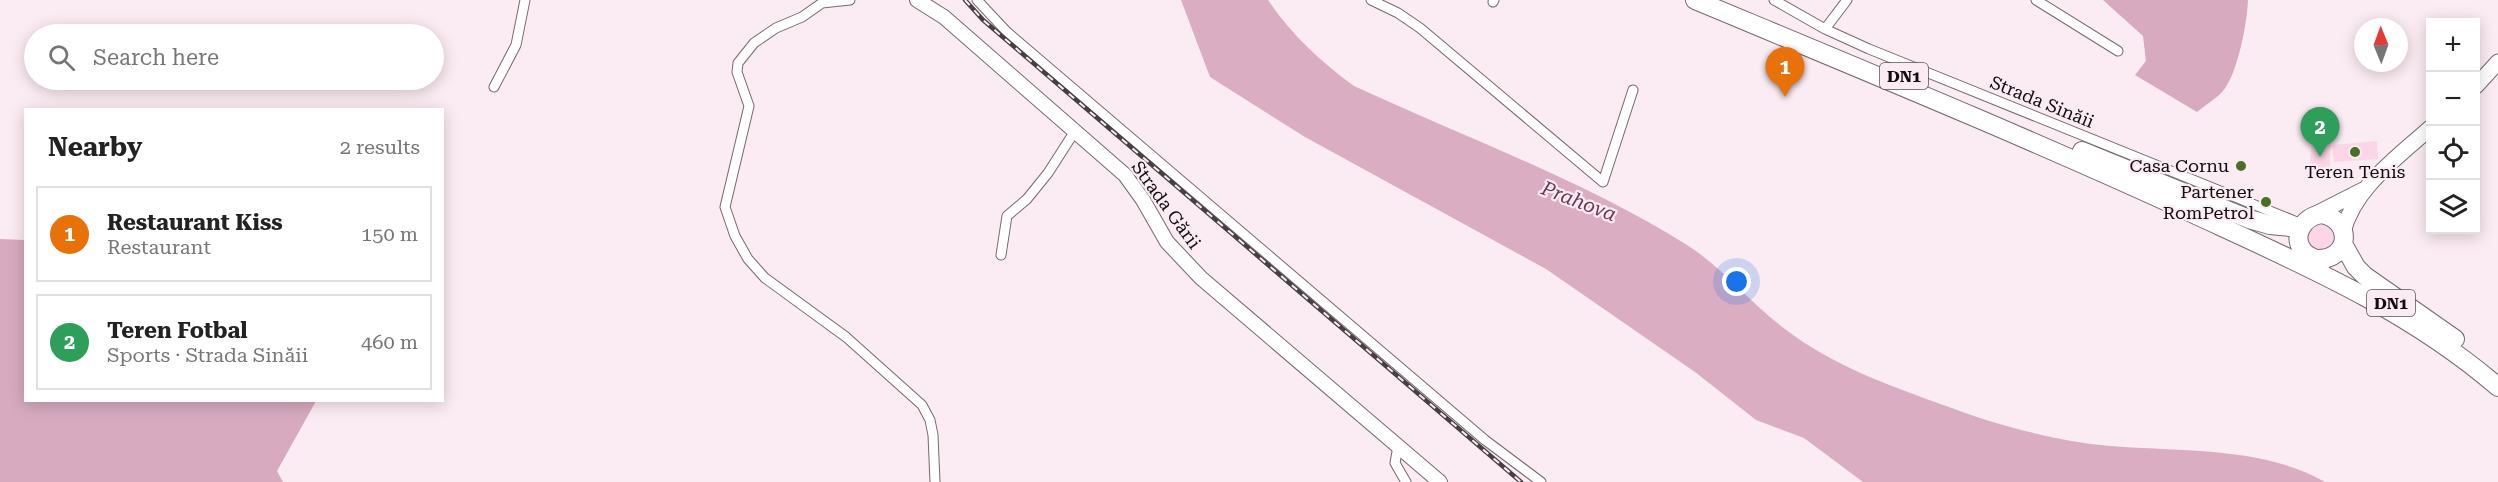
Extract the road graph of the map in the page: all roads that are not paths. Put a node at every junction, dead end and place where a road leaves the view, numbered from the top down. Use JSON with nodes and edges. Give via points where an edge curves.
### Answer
{"nodes":[{"id":1,"x":525,"y":0,"type":"edge"},
{"id":2,"x":850,"y":0,"type":"edge"},
{"id":3,"x":917,"y":0,"type":"edge"},
{"id":4,"x":977,"y":0,"type":"edge"},
{"id":5,"x":1371,"y":0,"type":"edge"},
{"id":6,"x":1695,"y":0,"type":"edge"},
{"id":7,"x":1723,"y":0,"type":"edge"},
{"id":8,"x":1774,"y":0,"type":"edge"},
{"id":9,"x":1847,"y":0,"type":"edge"},
{"id":10,"x":2036,"y":0,"type":"edge"},
{"id":11,"x":1825,"y":29,"type":"junction"},
{"id":12,"x":2118,"y":51,"type":"dead end"},
{"id":13,"x":2497,"y":64,"type":"edge"},
{"id":14,"x":2480,"y":81,"type":"edge"},
{"id":15,"x":494,"y":87,"type":"dead end"},
{"id":16,"x":1633,"y":90,"type":"dead end"},
{"id":17,"x":1075,"y":131,"type":"junction"},
{"id":18,"x":2426,"y":132,"type":"edge"},
{"id":19,"x":2136,"y":187,"type":"junction"},
{"id":20,"x":2368,"y":187,"type":"junction"},
{"id":21,"x":2304,"y":228,"type":"junction"},
{"id":22,"x":2343,"y":238,"type":"junction"},
{"id":23,"x":1001,"y":255,"type":"dead end"},
{"id":24,"x":2317,"y":259,"type":"junction"},
{"id":25,"x":2460,"y":355,"type":"junction"},
{"id":26,"x":2498,"y":374,"type":"edge"},
{"id":27,"x":2498,"y":387,"type":"edge"},
{"id":28,"x":1398,"y":446,"type":"junction"},
{"id":29,"x":935,"y":482,"type":"edge"},
{"id":30,"x":1406,"y":482,"type":"edge"},
{"id":31,"x":1440,"y":482,"type":"edge"},
{"id":32,"x":1541,"y":482,"type":"edge"}],
"edges":[{"from":1,"to":15,"type":"street","via":[[516,45]]},
{"from":2,"to":29,"type":"street","via":[[822,3],[776,28],[754,43],[738,63],[737,72],[748,106],[725,207],[744,251],[765,278],[846,337],[922,405],[931,428]]},
{"from":3,"to":17,"type":"street","name":"Strada Gării","via":[[935,9]]},
{"from":4,"to":32,"type":"street","via":[[1007,32],[1485,440]]},
{"from":5,"to":16,"type":"street","via":[[1420,28],[1603,182]]},
{"from":6,"to":19,"type":"highway","number":"DN1"},
{"from":7,"to":21,"type":"highway","number":"DN1","via":[[2249,219]]},
{"from":8,"to":11,"type":"street","name":"Strada Sinăii"},
{"from":9,"to":11,"type":"street"},
{"from":10,"to":12,"type":"street"},
{"from":11,"to":21,"type":"street","name":"Strada Sinăii"},
{"from":13,"to":14,"type":"main road"},
{"from":17,"to":23,"type":"street","via":[[1048,173],[1007,216]]},
{"from":17,"to":28,"type":"street","name":"Strada Gării","via":[[1129,180],[1167,242],[1201,278]]},
{"from":18,"to":20,"type":"main road"},
{"from":19,"to":21,"type":"highway","number":"DN1","via":[[2258,233]]},
{"from":19,"to":25,"type":"highway","number":"DN1","via":[[2329,277]]},
{"from":20,"to":21,"type":"main road"},
{"from":20,"to":22,"type":"main road","via":[[2351,208]]},
{"from":21,"to":22,"type":"highway","number":"DN1","via":[[2329,215],[2340,225]]},
{"from":21,"to":24,"type":"highway","number":"DN1","via":[[2304,252]]},
{"from":22,"to":24,"type":"highway","via":[[2331,257]]},
{"from":22,"to":26,"type":"highway","number":"DN1","via":[[2356,267],[2365,276],[2426,317]]},
{"from":24,"to":25,"type":"highway","number":"DN1","via":[[2425,326]]},
{"from":25,"to":27,"type":"highway","number":"DN1"},
{"from":28,"to":30,"type":"street","via":[[1395,463]]},
{"from":28,"to":31,"type":"street","name":"Strada Gării"}]}
